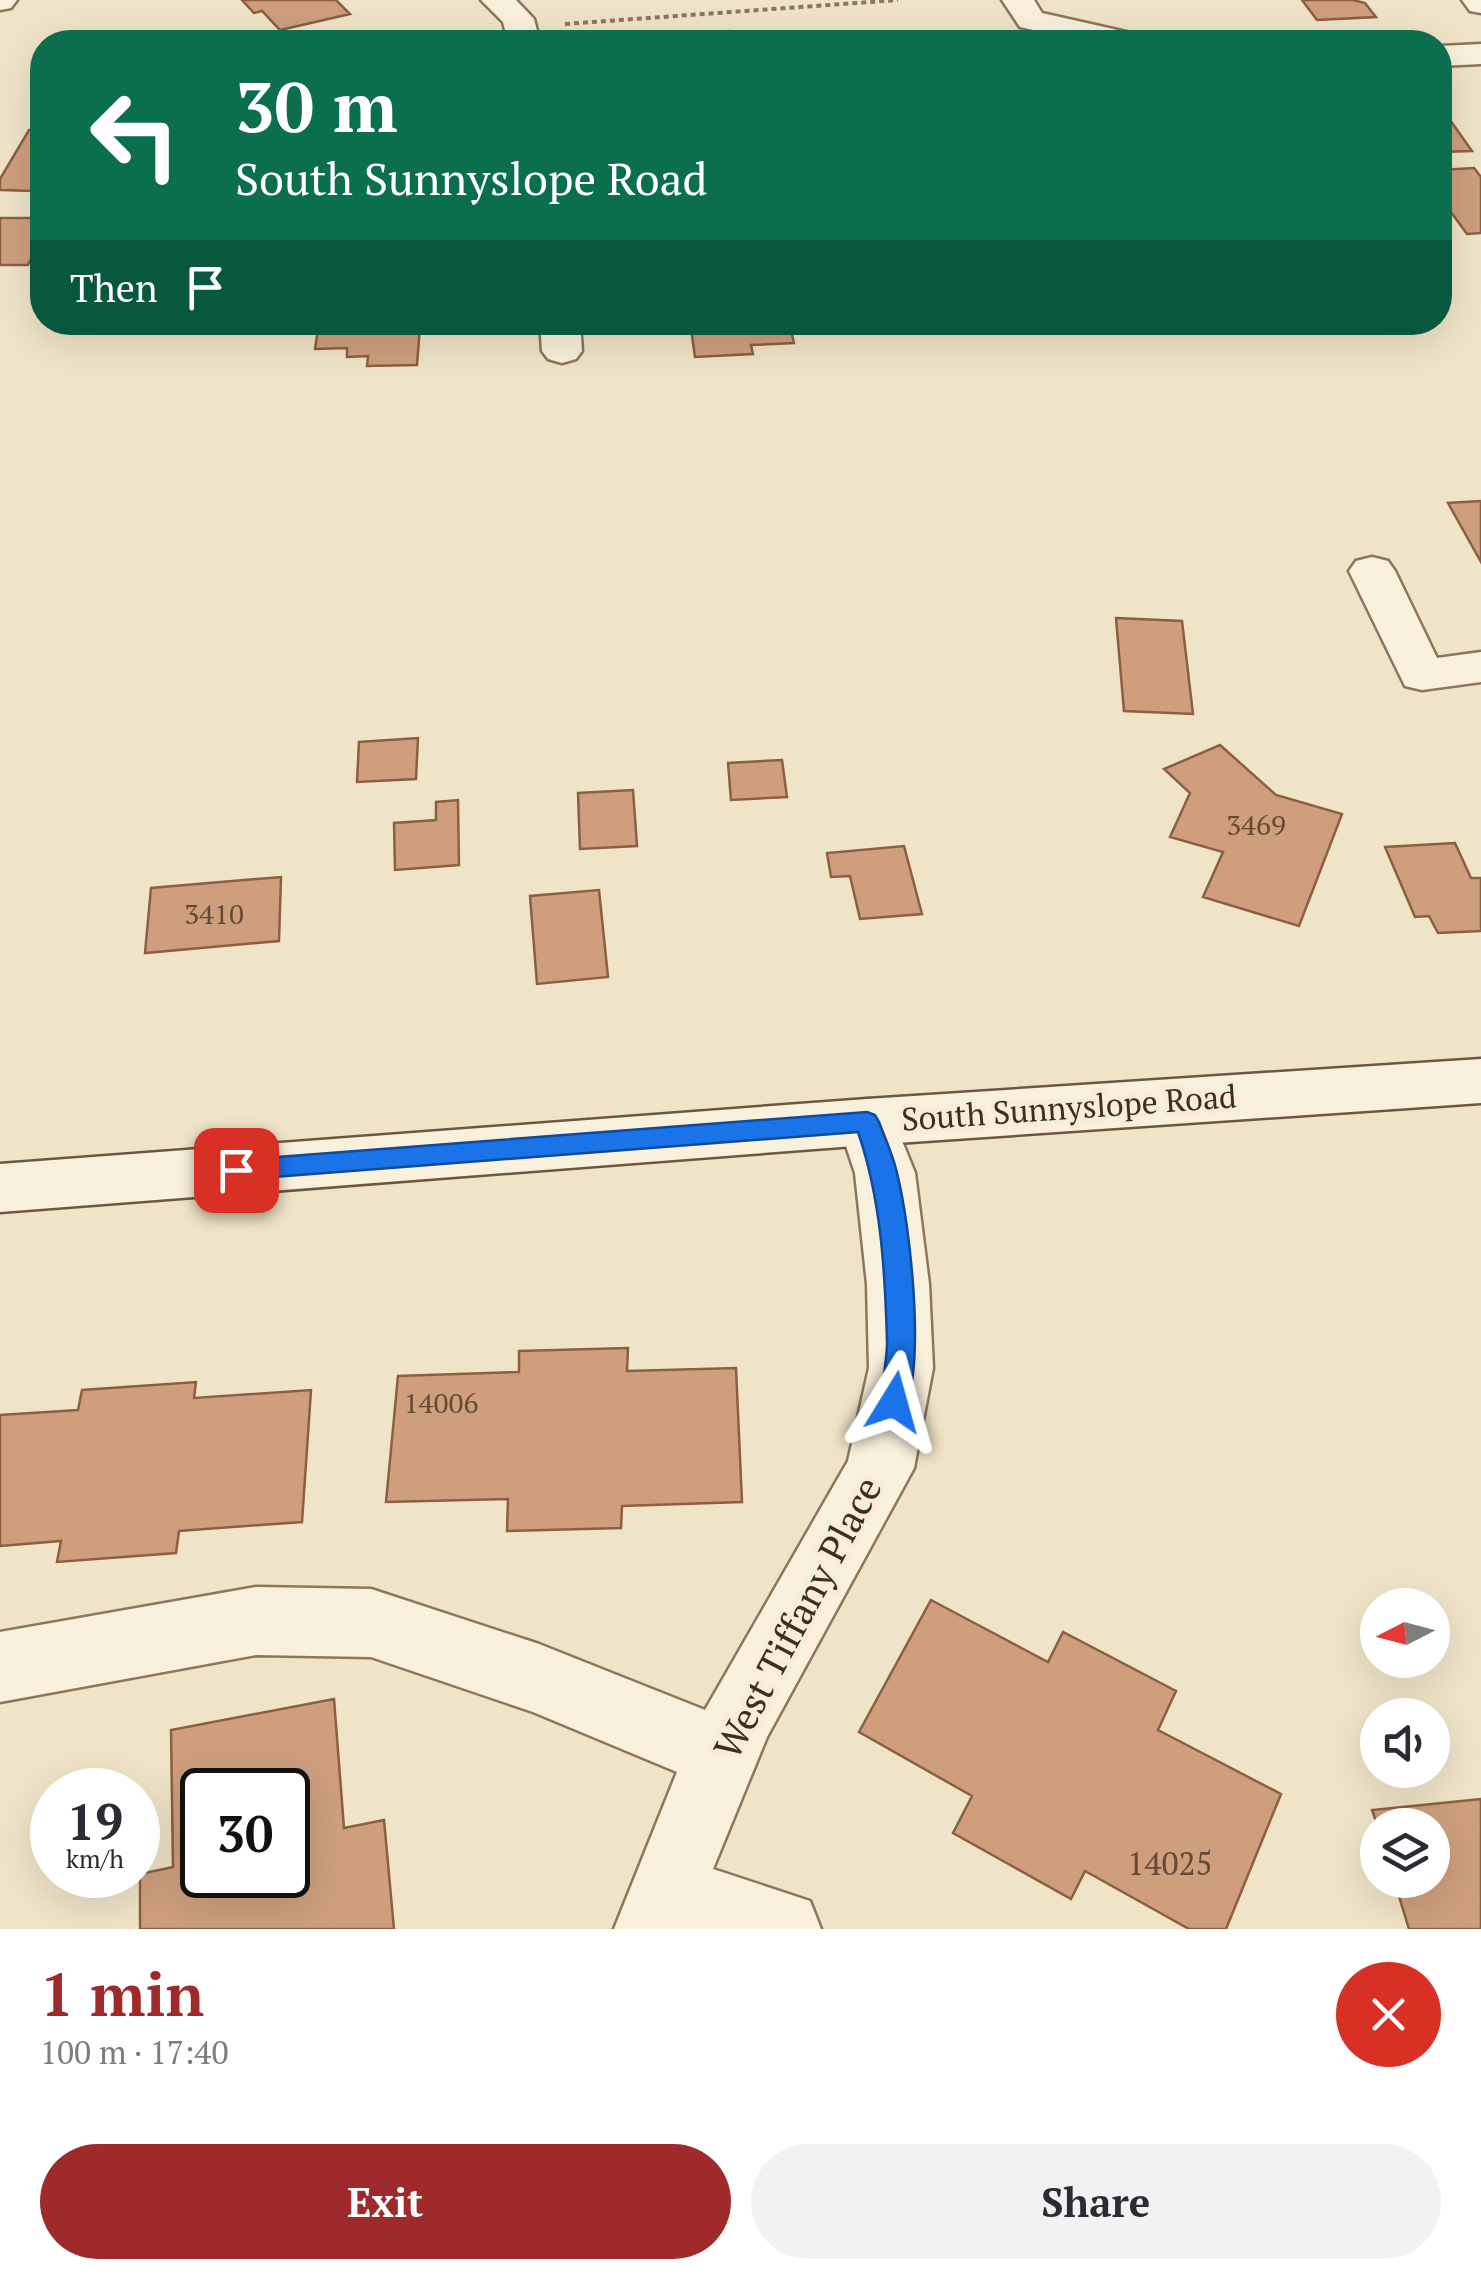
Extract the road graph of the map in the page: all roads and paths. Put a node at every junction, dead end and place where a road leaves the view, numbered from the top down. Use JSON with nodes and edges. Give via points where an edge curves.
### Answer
{"nodes":[{"id":1,"x":498,"y":0,"type":"edge"},
{"id":2,"x":898,"y":0,"type":"edge"},
{"id":3,"x":1018,"y":0,"type":"edge"},
{"id":4,"x":521,"y":30,"type":"edge"},
{"id":5,"x":585,"y":30,"type":"edge"},
{"id":6,"x":1075,"y":30,"type":"edge"},
{"id":7,"x":1481,"y":54,"type":"edge"},
{"id":8,"x":1452,"y":55,"type":"edge"},
{"id":9,"x":1372,"y":571,"type":"dead end"},
{"id":10,"x":1481,"y":667,"type":"edge"},
{"id":11,"x":1481,"y":1081,"type":"edge"},
{"id":12,"x":867,"y":1122,"type":"junction"},
{"id":13,"x":0,"y":1188,"type":"edge"},
{"id":14,"x":0,"y":1667,"type":"edge"},
{"id":15,"x":722,"y":1754,"type":"junction"},
{"id":16,"x":660,"y":1911,"type":"edge"},
{"id":17,"x":782,"y":1929,"type":"edge"}],
"edges":[{"from":1,"to":4,"type":"street"},
{"from":2,"to":5,"type":"path"},
{"from":3,"to":6,"type":"street","via":[[1031,20]]},
{"from":7,"to":8,"type":"street"},
{"from":9,"to":10,"type":"street","via":[[1422,675]]},
{"from":11,"to":12,"type":"street","name":"South Sunnyslope Road"},
{"from":12,"to":13,"type":"street","name":"South Sunnyslope Road"},
{"from":12,"to":15,"type":"street","name":"West Tiffany Place","via":[[885,1173],[898,1284],[901,1368],[880,1468]]},
{"from":14,"to":15,"type":"street","via":[[256,1622],[371,1623],[538,1679]]},
{"from":15,"to":16,"type":"street","name":"West Tiffany Place"},
{"from":16,"to":17,"type":"street"}]}
